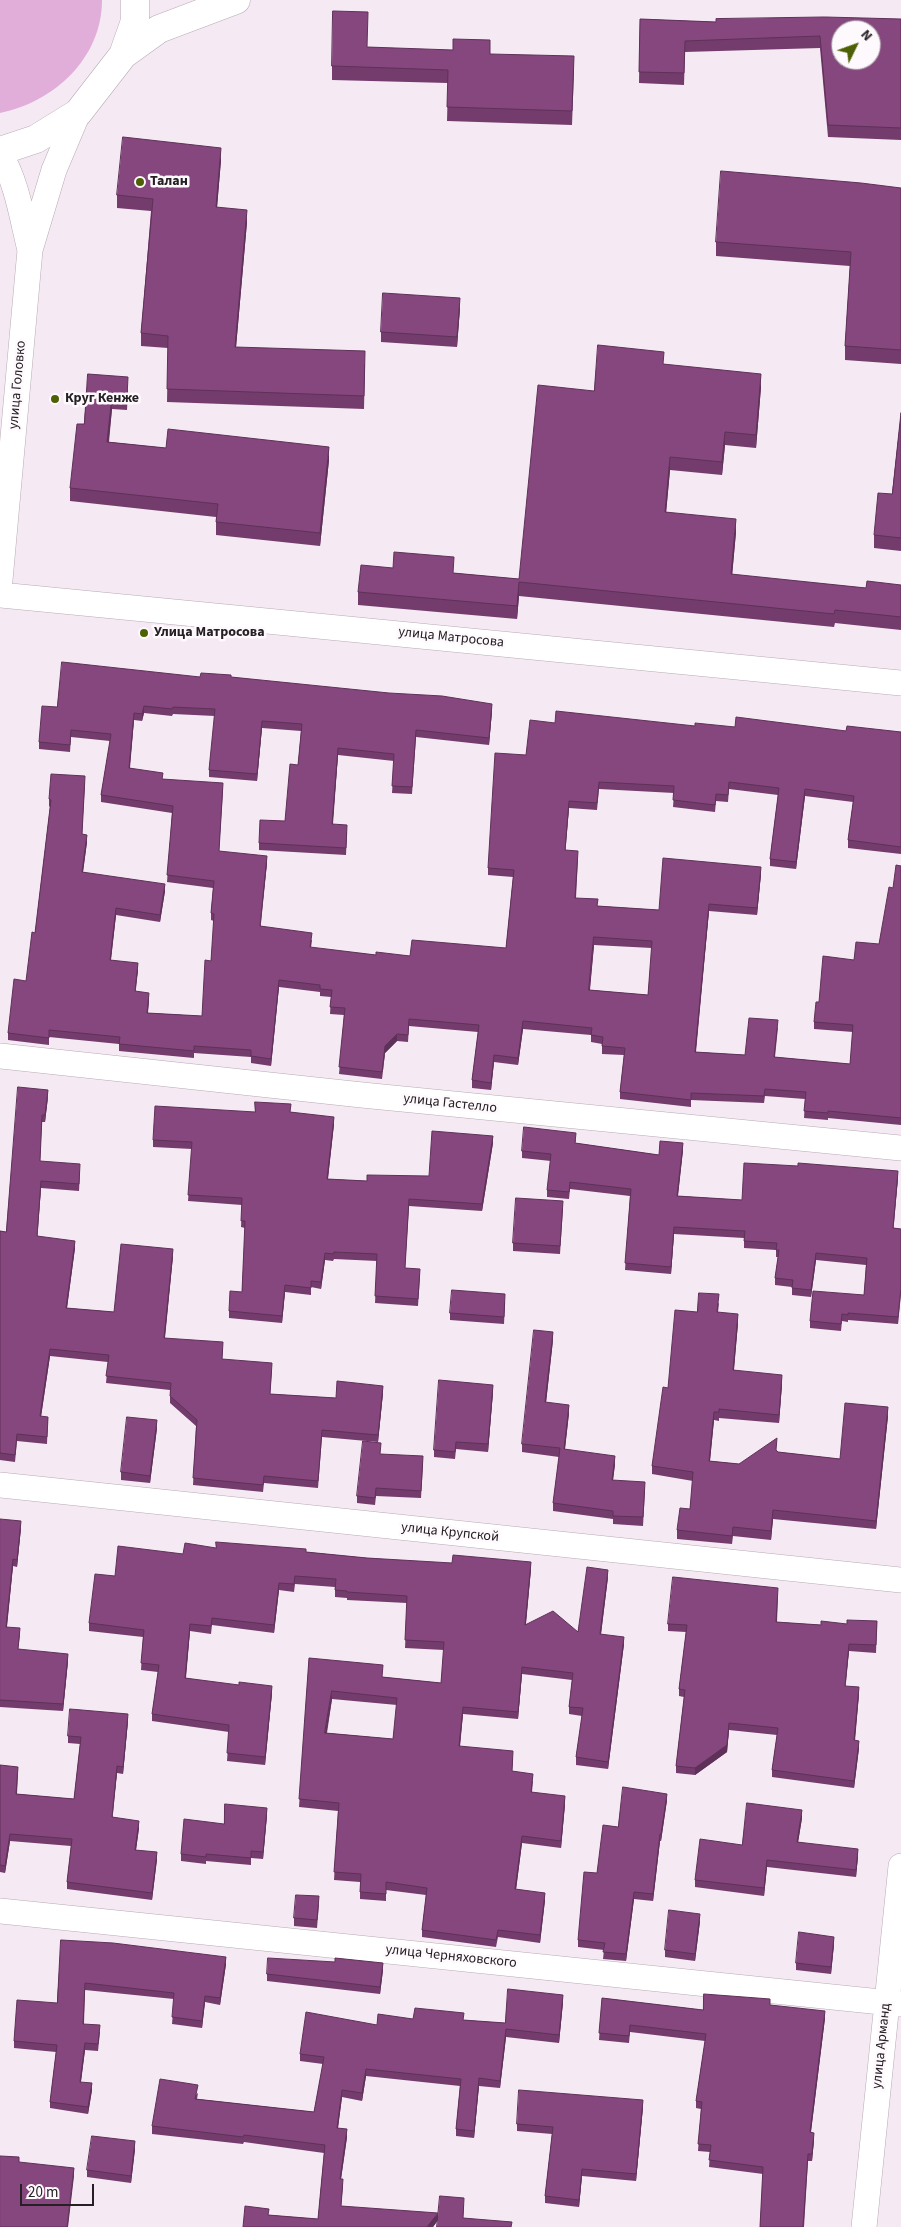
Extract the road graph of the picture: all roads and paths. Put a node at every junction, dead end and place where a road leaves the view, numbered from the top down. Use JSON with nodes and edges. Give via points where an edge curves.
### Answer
{"nodes":[{"id":1,"x":134,"y":0,"type":"edge"},
{"id":2,"x":236,"y":0,"type":"edge"},
{"id":3,"x":123,"y":55,"type":"junction"},
{"id":4,"x":78,"y":113,"type":"junction"},
{"id":5,"x":0,"y":153,"type":"edge"},
{"id":6,"x":30,"y":250,"type":"junction"},
{"id":7,"x":0,"y":580,"type":"edge"},
{"id":8,"x":0,"y":595,"type":"edge"},
{"id":9,"x":901,"y":683,"type":"edge"},
{"id":10,"x":0,"y":1056,"type":"edge"},
{"id":11,"x":901,"y":1148,"type":"edge"},
{"id":12,"x":0,"y":1485,"type":"edge"},
{"id":13,"x":901,"y":1580,"type":"edge"},
{"id":14,"x":901,"y":1866,"type":"edge"},
{"id":15,"x":0,"y":1911,"type":"edge"},
{"id":16,"x":894,"y":2004,"type":"edge"},
{"id":17,"x":864,"y":2227,"type":"edge"}],
"edges":[{"from":1,"to":3,"type":"main road","via":[[135,21]]},
{"from":2,"to":3,"type":"main road","via":[[159,29]]},
{"from":3,"to":4,"type":"main road"},
{"from":4,"to":5,"type":"main road","via":[[36,139]]},
{"from":4,"to":6,"type":"street","via":[[54,170]]},
{"from":5,"to":6,"type":"street","via":[[19,203]]},
{"from":6,"to":7,"type":"street","name":"улица Головко"},
{"from":8,"to":9,"type":"street","name":"улица Матросова"},
{"from":10,"to":11,"type":"street","name":"улица Гастелло"},
{"from":12,"to":13,"type":"street","name":"улица Крупской"},
{"from":14,"to":16,"type":"street","name":"улица Арманд"},
{"from":15,"to":16,"type":"street","name":"улица Черняховского"},
{"from":16,"to":17,"type":"street","name":"улица Арманд"}]}
